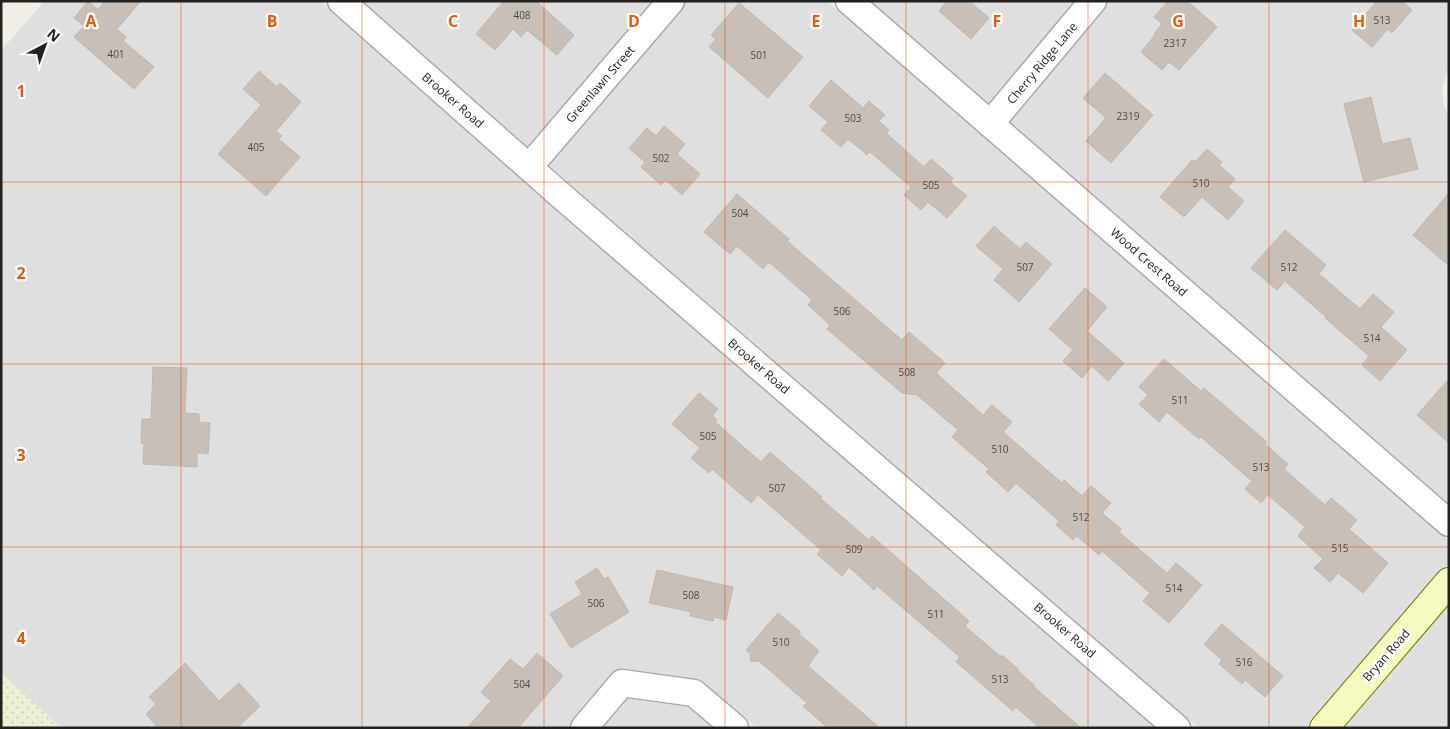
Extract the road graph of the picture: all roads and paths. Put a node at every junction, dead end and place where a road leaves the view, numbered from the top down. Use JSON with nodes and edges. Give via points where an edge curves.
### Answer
{"nodes":[{"id":1,"x":341,"y":1,"type":"edge"},
{"id":2,"x":671,"y":1,"type":"edge"},
{"id":3,"x":849,"y":1,"type":"edge"},
{"id":4,"x":1094,"y":1,"type":"edge"},
{"id":5,"x":990,"y":124,"type":"junction"},
{"id":6,"x":529,"y":167,"type":"junction"},
{"id":7,"x":1449,"y":523,"type":"edge"},
{"id":8,"x":1449,"y":582,"type":"edge"},
{"id":9,"x":584,"y":728,"type":"edge"},
{"id":10,"x":735,"y":728,"type":"edge"},
{"id":11,"x":1178,"y":728,"type":"edge"},
{"id":12,"x":1324,"y":728,"type":"edge"}],
"edges":[{"from":1,"to":6,"type":"street","name":"Brooker Road"},
{"from":2,"to":6,"type":"street","name":"Greenlawn Street"},
{"from":3,"to":5,"type":"street","name":"Wood Crest Road"},
{"from":4,"to":5,"type":"street","name":"Cherry Ridge Lane"},
{"from":5,"to":7,"type":"street","name":"Wood Crest Road"},
{"from":6,"to":11,"type":"street","name":"Brooker Road"},
{"from":8,"to":12,"type":"street","name":"Bryan Road"},
{"from":9,"to":10,"type":"street","via":[[622,683],[694,693]]}]}
